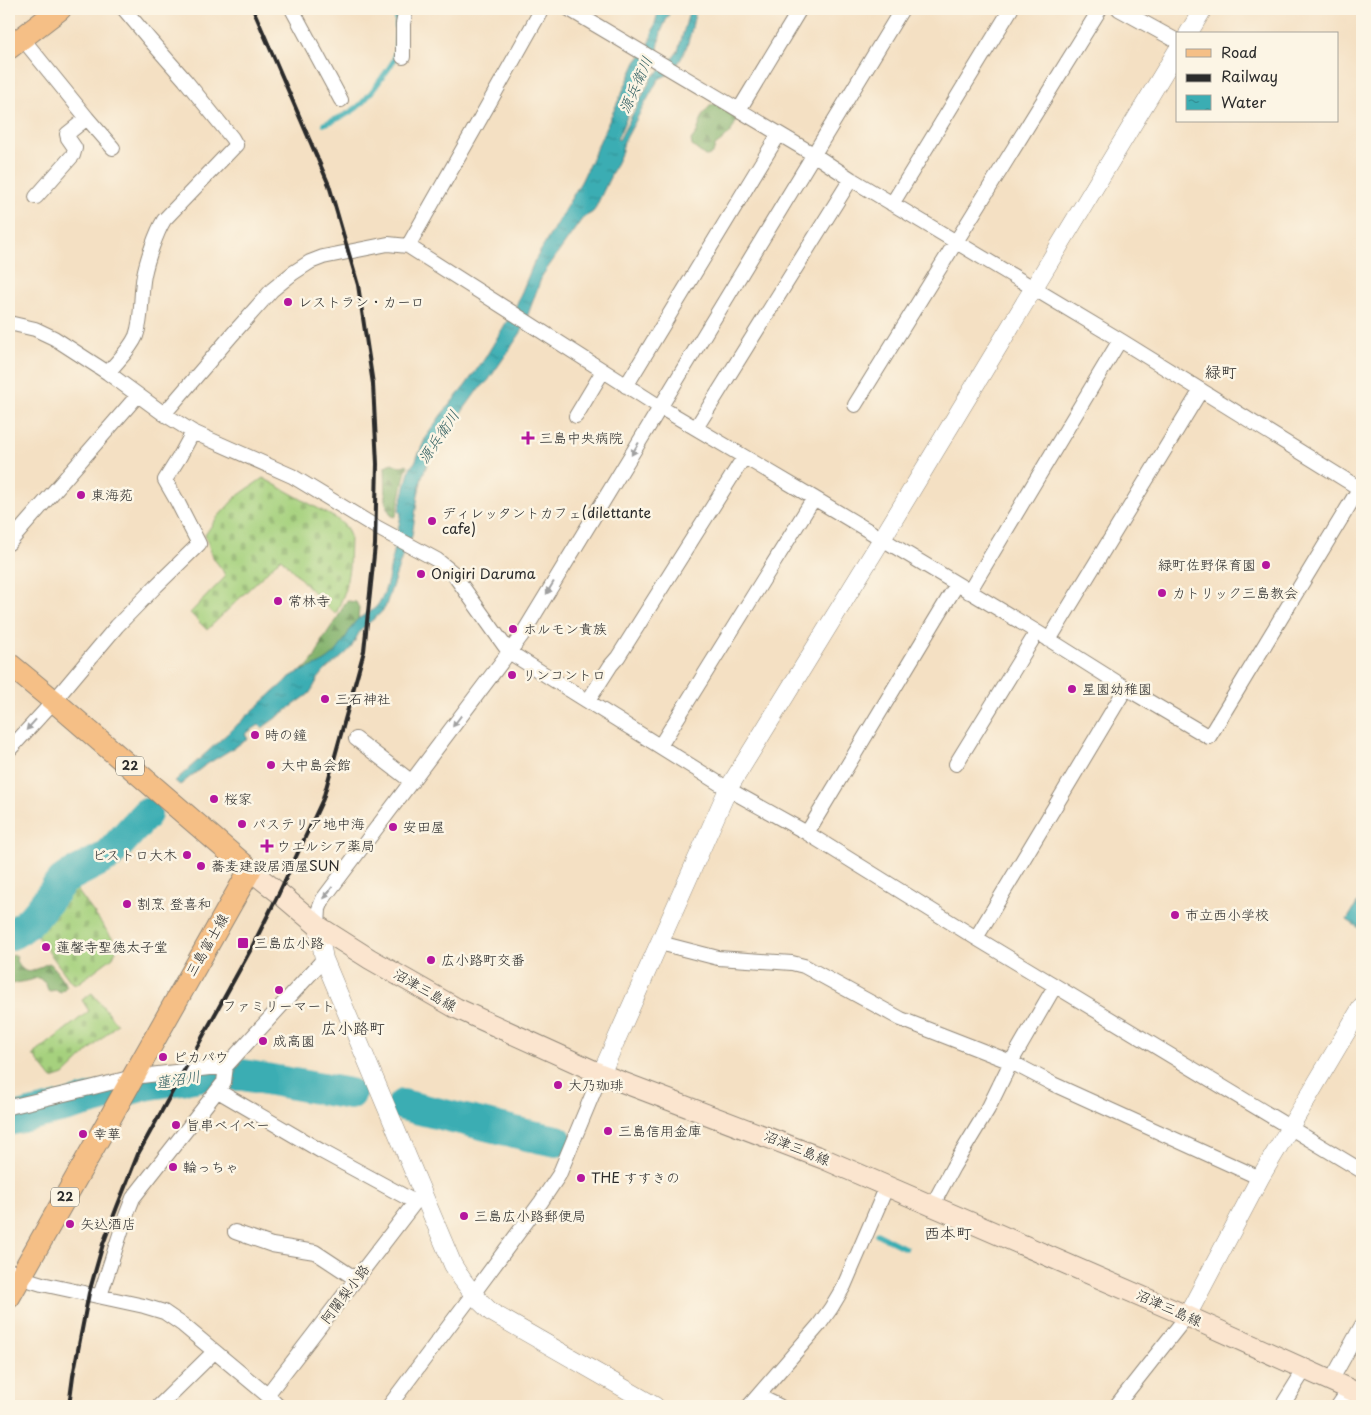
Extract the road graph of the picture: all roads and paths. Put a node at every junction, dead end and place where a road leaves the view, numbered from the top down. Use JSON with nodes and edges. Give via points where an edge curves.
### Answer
{"nodes":[{"id":1,"x":60,"y":9,"type":"edge"},
{"id":2,"x":124,"y":9,"type":"edge"},
{"id":3,"x":292,"y":9,"type":"edge"},
{"id":4,"x":406,"y":9,"type":"edge"},
{"id":5,"x":542,"y":9,"type":"edge"},
{"id":6,"x":569,"y":9,"type":"edge"},
{"id":7,"x":800,"y":9,"type":"edge"},
{"id":8,"x":902,"y":9,"type":"edge"},
{"id":9,"x":1011,"y":9,"type":"edge"},
{"id":10,"x":1100,"y":9,"type":"edge"},
{"id":11,"x":1119,"y":9,"type":"edge"},
{"id":12,"x":1203,"y":9,"type":"edge"},
{"id":13,"x":1189,"y":32,"type":"edge"},
{"id":14,"x":1176,"y":39,"type":"edge"},
{"id":15,"x":15,"y":43,"type":"edge"},
{"id":16,"x":1176,"y":53,"type":"edge"},
{"id":17,"x":403,"y":57,"type":"dead end"},
{"id":18,"x":341,"y":100,"type":"dead end"},
{"id":19,"x":739,"y":110,"type":"junction"},
{"id":20,"x":87,"y":118,"type":"junction"},
{"id":21,"x":779,"y":134,"type":"junction"},
{"id":22,"x":113,"y":148,"type":"dead end"},
{"id":23,"x":813,"y":154,"type":"junction"},
{"id":24,"x":851,"y":179,"type":"junction"},
{"id":25,"x":36,"y":197,"type":"dead end"},
{"id":26,"x":892,"y":204,"type":"junction"},
{"id":27,"x":955,"y":242,"type":"junction"},
{"id":28,"x":408,"y":246,"type":"junction"},
{"id":29,"x":1033,"y":289,"type":"junction"},
{"id":30,"x":9,"y":323,"type":"edge"},
{"id":31,"x":1120,"y":340,"type":"junction"},
{"id":32,"x":603,"y":371,"type":"junction"},
{"id":33,"x":108,"y":373,"type":"junction"},
{"id":34,"x":626,"y":386,"type":"junction"},
{"id":35,"x":1201,"y":390,"type":"junction"},
{"id":36,"x":138,"y":395,"type":"junction"},
{"id":37,"x":855,"y":405,"type":"dead end"},
{"id":38,"x":660,"y":408,"type":"junction"},
{"id":39,"x":164,"y":414,"type":"junction"},
{"id":40,"x":576,"y":416,"type":"dead end"},
{"id":41,"x":696,"y":428,"type":"junction"},
{"id":42,"x":193,"y":432,"type":"junction"},
{"id":43,"x":744,"y":457,"type":"junction"},
{"id":44,"x":1361,"y":490,"type":"edge"},
{"id":45,"x":814,"y":498,"type":"junction"},
{"id":46,"x":882,"y":540,"type":"junction"},
{"id":47,"x":9,"y":543,"type":"edge"},
{"id":48,"x":957,"y":584,"type":"junction"},
{"id":49,"x":969,"y":592,"type":"junction"},
{"id":50,"x":1037,"y":632,"type":"junction"},
{"id":51,"x":1049,"y":640,"type":"junction"},
{"id":52,"x":509,"y":652,"type":"junction"},
{"id":53,"x":9,"y":664,"type":"edge"},
{"id":54,"x":1126,"y":688,"type":"junction"},
{"id":55,"x":54,"y":701,"type":"junction"},
{"id":56,"x":588,"y":701,"type":"junction"},
{"id":57,"x":356,"y":739,"type":"dead end"},
{"id":58,"x":660,"y":746,"type":"junction"},
{"id":59,"x":9,"y":750,"type":"edge"},
{"id":60,"x":956,"y":764,"type":"dead end"},
{"id":61,"x":412,"y":782,"type":"junction"},
{"id":62,"x":728,"y":788,"type":"junction"},
{"id":63,"x":807,"y":833,"type":"junction"},
{"id":64,"x":250,"y":870,"type":"junction"},
{"id":65,"x":318,"y":926,"type":"junction"},
{"id":66,"x":976,"y":938,"type":"junction"},
{"id":67,"x":660,"y":943,"type":"junction"},
{"id":68,"x":324,"y":959,"type":"junction"},
{"id":69,"x":1055,"y":986,"type":"junction"},
{"id":70,"x":1362,"y":1006,"type":"edge"},
{"id":71,"x":1011,"y":1062,"type":"junction"},
{"id":72,"x":601,"y":1074,"type":"junction"},
{"id":73,"x":223,"y":1078,"type":"junction"},
{"id":74,"x":127,"y":1086,"type":"junction"},
{"id":75,"x":9,"y":1107,"type":"edge"},
{"id":76,"x":1290,"y":1126,"type":"junction"},
{"id":77,"x":1362,"y":1171,"type":"edge"},
{"id":78,"x":1260,"y":1178,"type":"junction"},
{"id":79,"x":887,"y":1186,"type":"junction"},
{"id":80,"x":419,"y":1197,"type":"junction"},
{"id":81,"x":932,"y":1206,"type":"junction"},
{"id":82,"x":235,"y":1232,"type":"dead end"},
{"id":83,"x":14,"y":1274,"type":"edge"},
{"id":84,"x":356,"y":1279,"type":"junction"},
{"id":85,"x":473,"y":1294,"type":"junction"},
{"id":86,"x":100,"y":1296,"type":"junction"},
{"id":87,"x":9,"y":1297,"type":"edge"},
{"id":88,"x":1187,"y":1316,"type":"junction"},
{"id":89,"x":1362,"y":1325,"type":"edge"},
{"id":90,"x":214,"y":1352,"type":"junction"},
{"id":91,"x":1305,"y":1369,"type":"junction"},
{"id":92,"x":1331,"y":1381,"type":"junction"},
{"id":93,"x":1356,"y":1393,"type":"edge"},
{"id":94,"x":267,"y":1395,"type":"junction"},
{"id":95,"x":753,"y":1401,"type":"edge"},
{"id":96,"x":159,"y":1406,"type":"edge"},
{"id":97,"x":278,"y":1406,"type":"edge"},
{"id":98,"x":389,"y":1406,"type":"edge"},
{"id":99,"x":654,"y":1406,"type":"edge"},
{"id":100,"x":779,"y":1406,"type":"edge"},
{"id":101,"x":1116,"y":1406,"type":"edge"},
{"id":102,"x":1282,"y":1406,"type":"edge"},
{"id":103,"x":1338,"y":1406,"type":"edge"}],
"edges":[{"from":1,"to":15,"type":"main road"},
{"from":2,"to":33,"type":"street","via":[[236,145],[164,220],[144,274],[135,337]]},
{"from":3,"to":18,"type":"street"},
{"from":4,"to":17,"type":"street"},
{"from":5,"to":28,"type":"street"},
{"from":6,"to":19,"type":"street"},
{"from":7,"to":19,"type":"street"},
{"from":8,"to":23,"type":"street"},
{"from":9,"to":26,"type":"street"},
{"from":10,"to":27,"type":"street"},
{"from":11,"to":14,"type":"street"},
{"from":12,"to":13,"type":"street"},
{"from":15,"to":20,"type":"street"},
{"from":16,"to":29,"type":"street"},
{"from":19,"to":21,"type":"street"},
{"from":20,"to":22,"type":"street"},
{"from":20,"to":25,"type":"street","via":[[67,134],[75,148],[73,155]]},
{"from":21,"to":23,"type":"street"},
{"from":21,"to":34,"type":"street"},
{"from":23,"to":24,"type":"street"},
{"from":23,"to":38,"type":"street"},
{"from":24,"to":26,"type":"street"},
{"from":24,"to":41,"type":"street"},
{"from":26,"to":27,"type":"street"},
{"from":27,"to":29,"type":"street"},
{"from":27,"to":37,"type":"street"},
{"from":28,"to":32,"type":"street"},
{"from":28,"to":39,"type":"street","via":[[388,244],[323,257],[293,273],[272,290]]},
{"from":29,"to":31,"type":"street"},
{"from":29,"to":46,"type":"street"},
{"from":30,"to":33,"type":"street","via":[[35,329],[54,338]]},
{"from":31,"to":35,"type":"street"},
{"from":31,"to":49,"type":"street"},
{"from":32,"to":34,"type":"street"},
{"from":32,"to":40,"type":"street"},
{"from":33,"to":36,"type":"street"},
{"from":34,"to":38,"type":"street"},
{"from":35,"to":44,"type":"street"},
{"from":35,"to":51,"type":"street"},
{"from":36,"to":39,"type":"street"},
{"from":36,"to":47,"type":"street"},
{"from":38,"to":41,"type":"street"},
{"from":38,"to":52,"type":"street","one_way":true},
{"from":39,"to":42,"type":"street"},
{"from":41,"to":43,"type":"street"},
{"from":42,"to":52,"type":"street","via":[[292,476],[437,560],[452,572]]},
{"from":42,"to":55,"type":"street","via":[[165,480],[199,544],[117,626]]},
{"from":43,"to":45,"type":"street"},
{"from":43,"to":56,"type":"street"},
{"from":44,"to":54,"type":"street","via":[[1209,737]]},
{"from":45,"to":46,"type":"street"},
{"from":45,"to":58,"type":"street"},
{"from":46,"to":48,"type":"street"},
{"from":46,"to":62,"type":"street"},
{"from":48,"to":49,"type":"street"},
{"from":48,"to":63,"type":"street"},
{"from":49,"to":50,"type":"street"},
{"from":50,"to":51,"type":"street"},
{"from":50,"to":60,"type":"street"},
{"from":51,"to":54,"type":"street"},
{"from":52,"to":56,"type":"street"},
{"from":52,"to":61,"type":"street","one_way":true},
{"from":53,"to":55,"type":"main road","number":"22"},
{"from":54,"to":66,"type":"street"},
{"from":55,"to":59,"type":"street","one_way":true},
{"from":55,"to":64,"type":"main road","number":"22"},
{"from":56,"to":58,"type":"street"},
{"from":57,"to":61,"type":"street"},
{"from":58,"to":62,"type":"street"},
{"from":61,"to":65,"type":"street","one_way":true,"via":[[323,899]]},
{"from":62,"to":63,"type":"street"},
{"from":62,"to":67,"type":"street"},
{"from":63,"to":66,"type":"street"},
{"from":64,"to":65,"type":"main road","name":"沼津三島線"},
{"from":64,"to":74,"type":"main road","name":"三島富士線","number":"22"},
{"from":65,"to":68,"type":"street"},
{"from":65,"to":72,"type":"main road","name":"沼津三島線","via":[[456,1008]]},
{"from":66,"to":69,"type":"street"},
{"from":67,"to":71,"type":"street","via":[[718,958],[798,964],[901,1019]]},
{"from":67,"to":72,"type":"street"},
{"from":68,"to":73,"type":"street"},
{"from":68,"to":80,"type":"street"},
{"from":69,"to":71,"type":"street"},
{"from":69,"to":76,"type":"street"},
{"from":70,"to":76,"type":"street"},
{"from":71,"to":78,"type":"street"},
{"from":71,"to":81,"type":"street"},
{"from":72,"to":79,"type":"main road","name":"沼津三島線"},
{"from":72,"to":85,"type":"street","via":[[559,1175]]},
{"from":73,"to":74,"type":"street"},
{"from":73,"to":80,"type":"street","via":[[321,1151]]},
{"from":73,"to":86,"type":"street","via":[[133,1198]]},
{"from":74,"to":75,"type":"street","via":[[90,1088]]},
{"from":74,"to":83,"type":"main road","name":"三島富士線","number":"22"},
{"from":76,"to":77,"type":"street"},
{"from":76,"to":78,"type":"street"},
{"from":78,"to":88,"type":"street"},
{"from":79,"to":81,"type":"main road","name":"沼津三島線"},
{"from":79,"to":95,"type":"street","via":[[844,1286],[831,1308]]},
{"from":80,"to":84,"type":"street","name":"阿闍梨小路"},
{"from":80,"to":85,"type":"street","via":[[453,1265]]},
{"from":81,"to":88,"type":"main road","name":"沼津三島線"},
{"from":82,"to":84,"type":"street","via":[[272,1245],[315,1252]]},
{"from":83,"to":86,"type":"street","via":[[42,1284]]},
{"from":83,"to":87,"type":"main road","name":"三島富士線","number":"22"},
{"from":84,"to":94,"type":"street","name":"阿闍梨小路"},
{"from":85,"to":98,"type":"street"},
{"from":85,"to":99,"type":"street","via":[[491,1312]]},
{"from":86,"to":90,"type":"street","via":[[164,1312]]},
{"from":88,"to":91,"type":"main road","name":"沼津三島線"},
{"from":88,"to":101,"type":"street"},
{"from":89,"to":92,"type":"street"},
{"from":90,"to":94,"type":"street"},
{"from":90,"to":96,"type":"street"},
{"from":91,"to":92,"type":"main road","name":"沼津三島線"},
{"from":91,"to":102,"type":"street"},
{"from":92,"to":93,"type":"main road","name":"沼津三島線"},
{"from":93,"to":103,"type":"street"},
{"from":94,"to":97,"type":"street"},
{"from":95,"to":100,"type":"street"}]}
